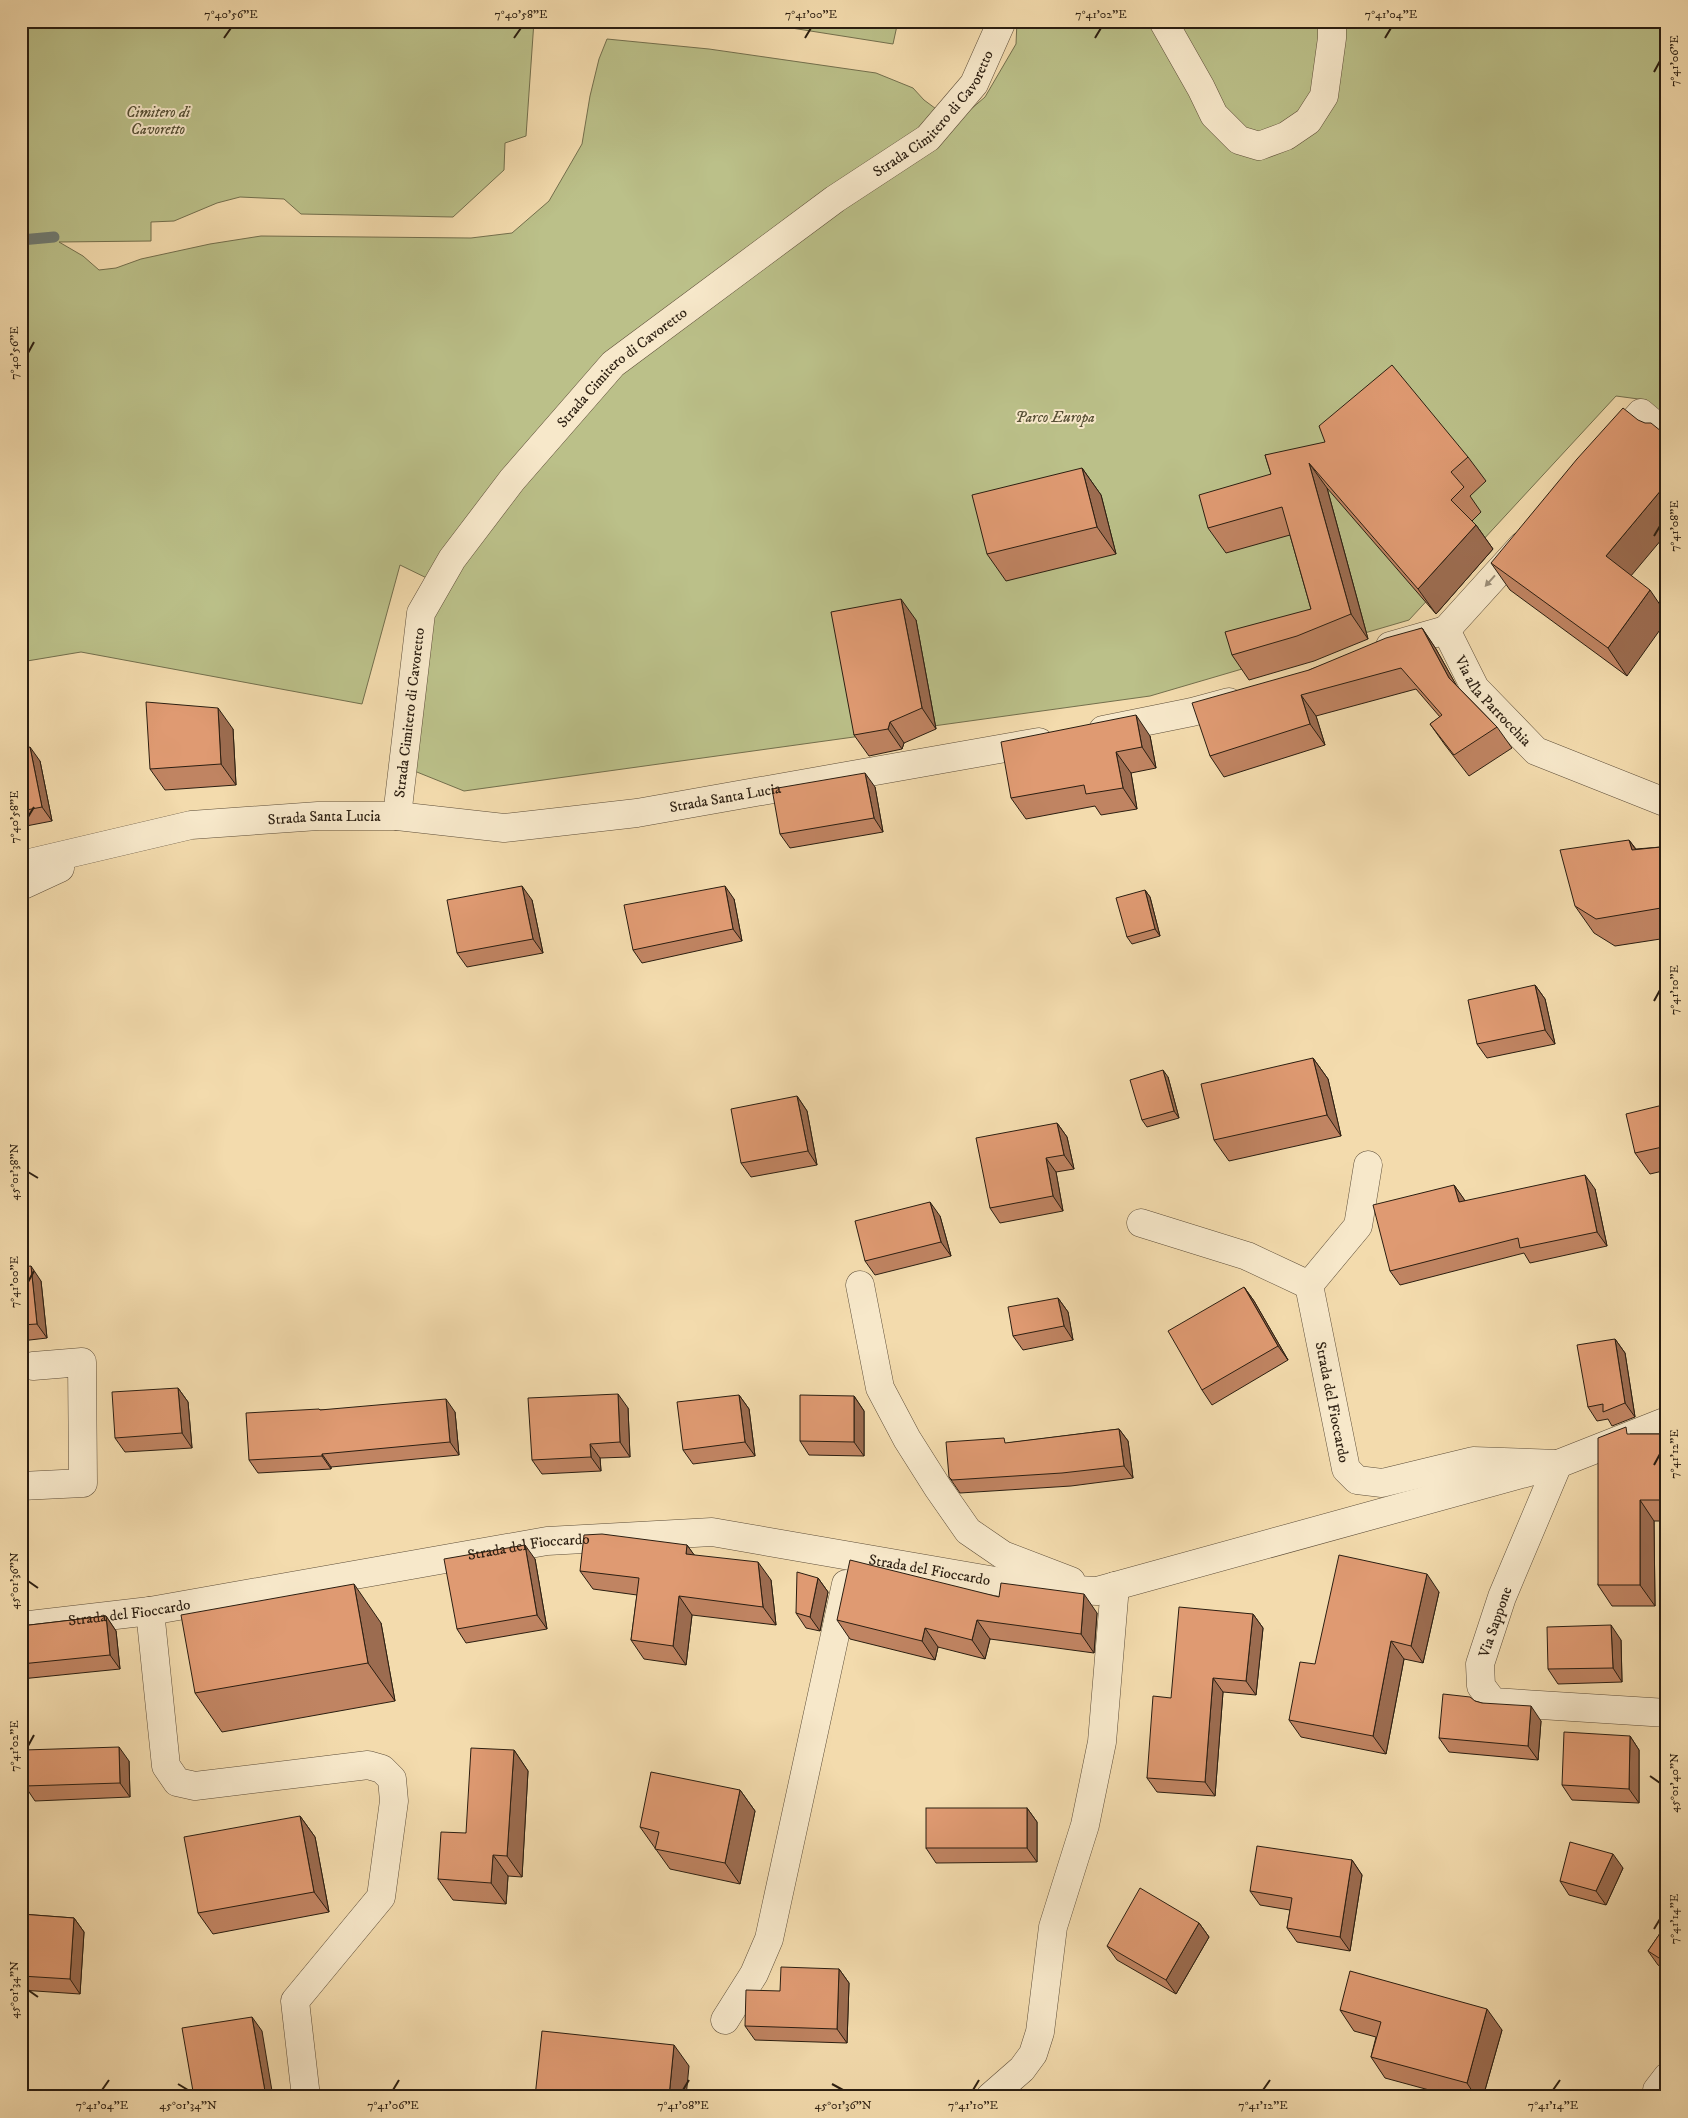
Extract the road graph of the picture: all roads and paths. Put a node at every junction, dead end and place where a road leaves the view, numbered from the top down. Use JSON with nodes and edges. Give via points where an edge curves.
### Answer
{"nodes":[{"id":1,"x":1002,"y":21,"type":"edge"},
{"id":2,"x":1163,"y":21,"type":"edge"},
{"id":3,"x":1332,"y":21,"type":"edge"},
{"id":4,"x":1667,"y":435,"type":"edge"},
{"id":5,"x":1596,"y":464,"type":"edge"},
{"id":6,"x":1538,"y":528,"type":"edge"},
{"id":7,"x":1446,"y":630,"type":"junction"},
{"id":8,"x":1370,"y":655,"type":"edge"},
{"id":9,"x":1256,"y":694,"type":"edge"},
{"id":10,"x":1667,"y":803,"type":"edge"},
{"id":11,"x":397,"y":816,"type":"junction"},
{"id":12,"x":113,"y":842,"type":"junction"},
{"id":13,"x":21,"y":865,"type":"edge"},
{"id":14,"x":21,"y":886,"type":"edge"},
{"id":15,"x":1368,"y":1164,"type":"dead end"},
{"id":16,"x":1141,"y":1223,"type":"dead end"},
{"id":17,"x":860,"y":1285,"type":"dead end"},
{"id":18,"x":1309,"y":1285,"type":"junction"},
{"id":19,"x":33,"y":1366,"type":"dead end"},
{"id":20,"x":1667,"y":1421,"type":"edge"},
{"id":21,"x":1558,"y":1464,"type":"junction"},
{"id":22,"x":21,"y":1486,"type":"edge"},
{"id":23,"x":852,"y":1556,"type":"junction"},
{"id":24,"x":1106,"y":1588,"type":"junction"},
{"id":25,"x":150,"y":1611,"type":"junction"},
{"id":26,"x":21,"y":1626,"type":"edge"},
{"id":27,"x":1667,"y":1713,"type":"edge"},
{"id":28,"x":725,"y":2020,"type":"dead end"},
{"id":29,"x":1667,"y":2077,"type":"edge"},
{"id":30,"x":306,"y":2097,"type":"edge"},
{"id":31,"x":990,"y":2097,"type":"edge"},
{"id":32,"x":1658,"y":2097,"type":"edge"}],
"edges":[{"from":1,"to":11,"type":"street","name":"Strada Cimitero di Cavoretto","via":[[974,84],[928,138],[835,199],[612,364],[512,480],[452,559],[421,613]]},
{"from":2,"to":3,"type":"street","via":[[1214,115],[1239,140],[1259,146],[1286,136],[1308,121],[1324,96]]},
{"from":4,"to":5,"type":"street","via":[[1641,413]]},
{"from":6,"to":7,"type":"street","one_way":true},
{"from":7,"to":8,"type":"street"},
{"from":7,"to":10,"type":"street","name":"Via alla Parrocchia","via":[[1475,688],[1536,752]]},
{"from":9,"to":11,"type":"street","name":"Strada Santa Lucia","via":[[1192,712],[1071,736],[637,813],[504,828]]},
{"from":11,"to":12,"type":"street","name":"Strada Santa Lucia","via":[[318,816],[192,825]]},
{"from":12,"to":13,"type":"street","name":"Strada Santa Lucia"},
{"from":12,"to":14,"type":"street"},
{"from":15,"to":18,"type":"street","via":[[1358,1226]]},
{"from":16,"to":18,"type":"street","via":[[1247,1256]]},
{"from":17,"to":24,"type":"street","name":"Strada del Fioccardo","via":[[880,1388],[907,1439],[968,1531],[1004,1555]]},
{"from":18,"to":21,"type":"street","name":"Strada del Fioccardo","via":[[1346,1469],[1357,1480],[1382,1484],[1473,1461]]},
{"from":19,"to":22,"type":"street","via":[[82,1362],[83,1483]]},
{"from":20,"to":21,"type":"street","name":"Strada del Fioccardo"},
{"from":21,"to":24,"type":"street","name":"Strada del Fioccardo"},
{"from":21,"to":27,"type":"street","name":"Via Sappone","via":[[1502,1597],[1480,1664],[1481,1686],[1493,1702]]},
{"from":23,"to":24,"type":"street","name":"Strada del Fioccardo","via":[[1035,1588]]},
{"from":23,"to":25,"type":"street","name":"Strada del Fioccardo","via":[[712,1532],[547,1541]]},
{"from":23,"to":28,"type":"street","via":[[769,1939],[754,1974]]},
{"from":24,"to":31,"type":"street","via":[[1102,1742],[1085,1825],[1053,1927],[1040,2032],[1033,2054],[1022,2069]]},
{"from":25,"to":26,"type":"street","name":"Strada del Fioccardo"},
{"from":25,"to":30,"type":"street","via":[[166,1766],[178,1782],[195,1786],[368,1765],[382,1769],[392,1779],[394,1801],[381,1897],[295,2001]]},
{"from":29,"to":32,"type":"street","via":[[1657,2090]]}]}
